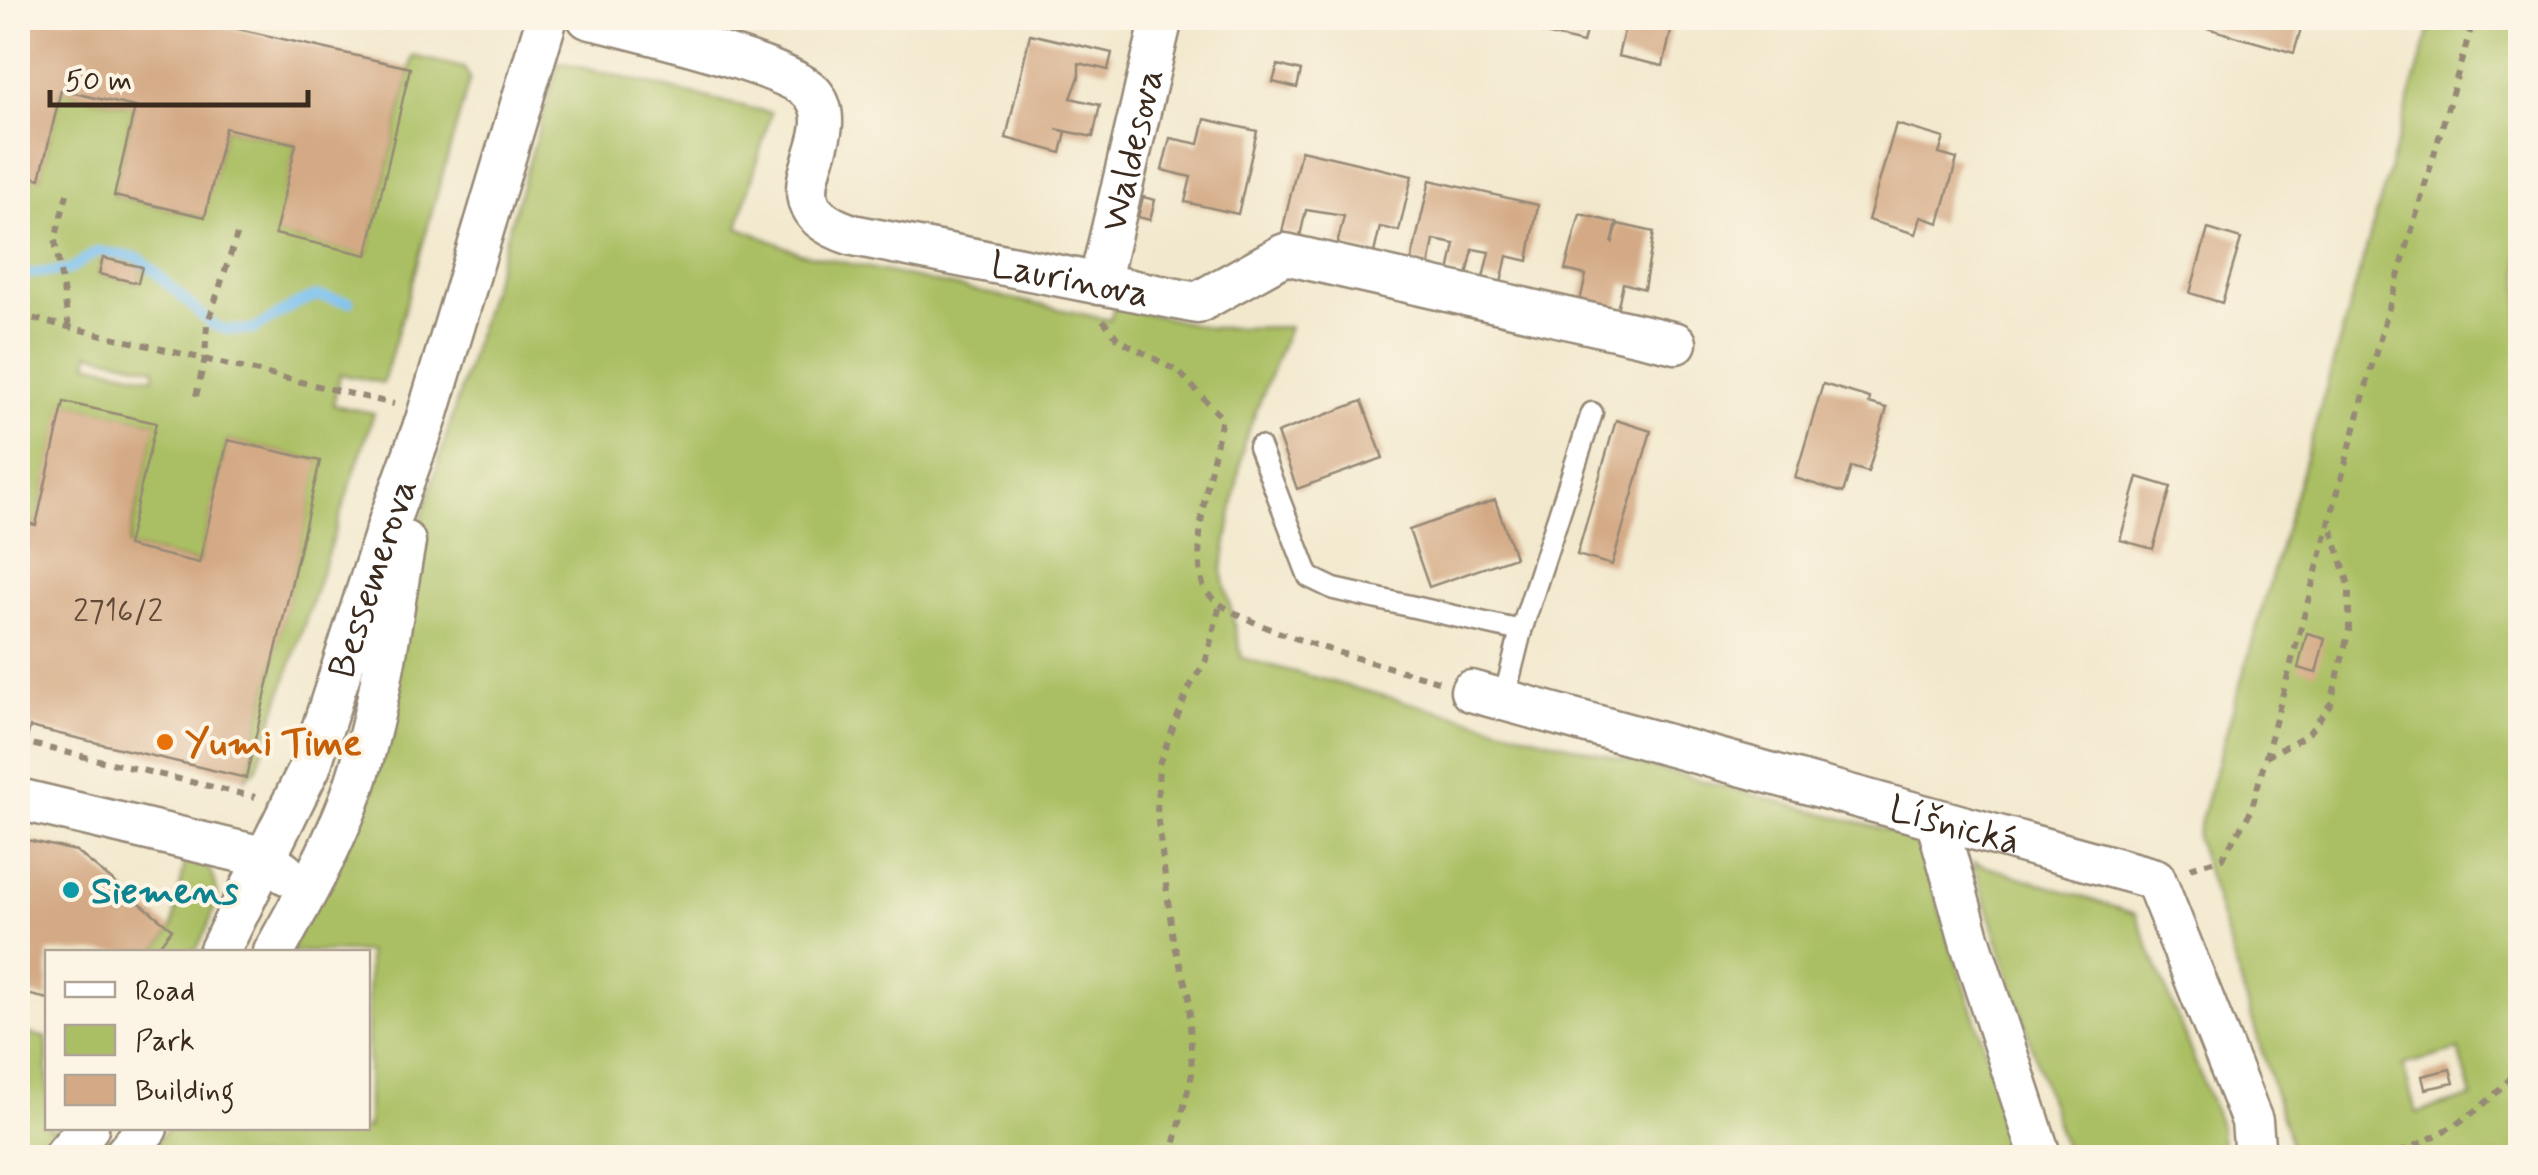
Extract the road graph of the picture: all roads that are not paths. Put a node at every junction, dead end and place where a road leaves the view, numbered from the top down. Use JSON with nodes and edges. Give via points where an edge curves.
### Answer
{"nodes":[{"id":1,"x":547,"y":18,"type":"edge"},
{"id":2,"x":588,"y":18,"type":"edge"},
{"id":3,"x":1162,"y":18,"type":"edge"},
{"id":4,"x":1096,"y":296,"type":"junction"},
{"id":5,"x":1676,"y":343,"type":"dead end"},
{"id":6,"x":1592,"y":414,"type":"dead end"},
{"id":7,"x":426,"y":420,"type":"junction"},
{"id":8,"x":1259,"y":447,"type":"dead end"},
{"id":9,"x":1521,"y":631,"type":"junction"},
{"id":10,"x":1488,"y":695,"type":"joint"},
{"id":11,"x":18,"y":799,"type":"edge"},
{"id":12,"x":1936,"y":819,"type":"junction"},
{"id":13,"x":267,"y":858,"type":"junction"},
{"id":14,"x":308,"y":893,"type":"junction"},
{"id":15,"x":220,"y":950,"type":"edge"},
{"id":16,"x":275,"y":950,"type":"edge"},
{"id":17,"x":86,"y":1130,"type":"edge"},
{"id":18,"x":146,"y":1130,"type":"edge"},
{"id":19,"x":62,"y":1158,"type":"edge"},
{"id":20,"x":122,"y":1158,"type":"edge"},
{"id":21,"x":2040,"y":1158,"type":"edge"},
{"id":22,"x":2255,"y":1158,"type":"edge"}],
"edges":[{"from":1,"to":7,"type":"street","name":"Bessemerova"},
{"from":2,"to":4,"type":"street","name":"Laurinova","via":[[804,85],[822,114],[808,199],[831,228]]},
{"from":3,"to":4,"type":"street","name":"Waldesova"},
{"from":4,"to":5,"type":"street","name":"Laurinova","via":[[1197,303],[1285,254]]},
{"from":6,"to":9,"type":"lane"},
{"from":7,"to":13,"type":"street","name":"Bessemerova","via":[[310,767]]},
{"from":7,"to":14,"type":"street","name":"Bessemerova","via":[[370,729],[347,806]]},
{"from":8,"to":9,"type":"lane","via":[[1309,577]]},
{"from":9,"to":10,"type":"lane"},
{"from":10,"to":12,"type":"street","name":"Líšnická"},
{"from":11,"to":13,"type":"street"},
{"from":12,"to":21,"type":"street"},
{"from":12,"to":22,"type":"street","name":"Líšnická","via":[[2155,879],[2252,1121]]},
{"from":13,"to":14,"type":"street"},
{"from":13,"to":15,"type":"street","name":"Bessemerova"},
{"from":14,"to":16,"type":"street","name":"Bessemerova"},
{"from":17,"to":19,"type":"street"},
{"from":18,"to":20,"type":"street"}]}
